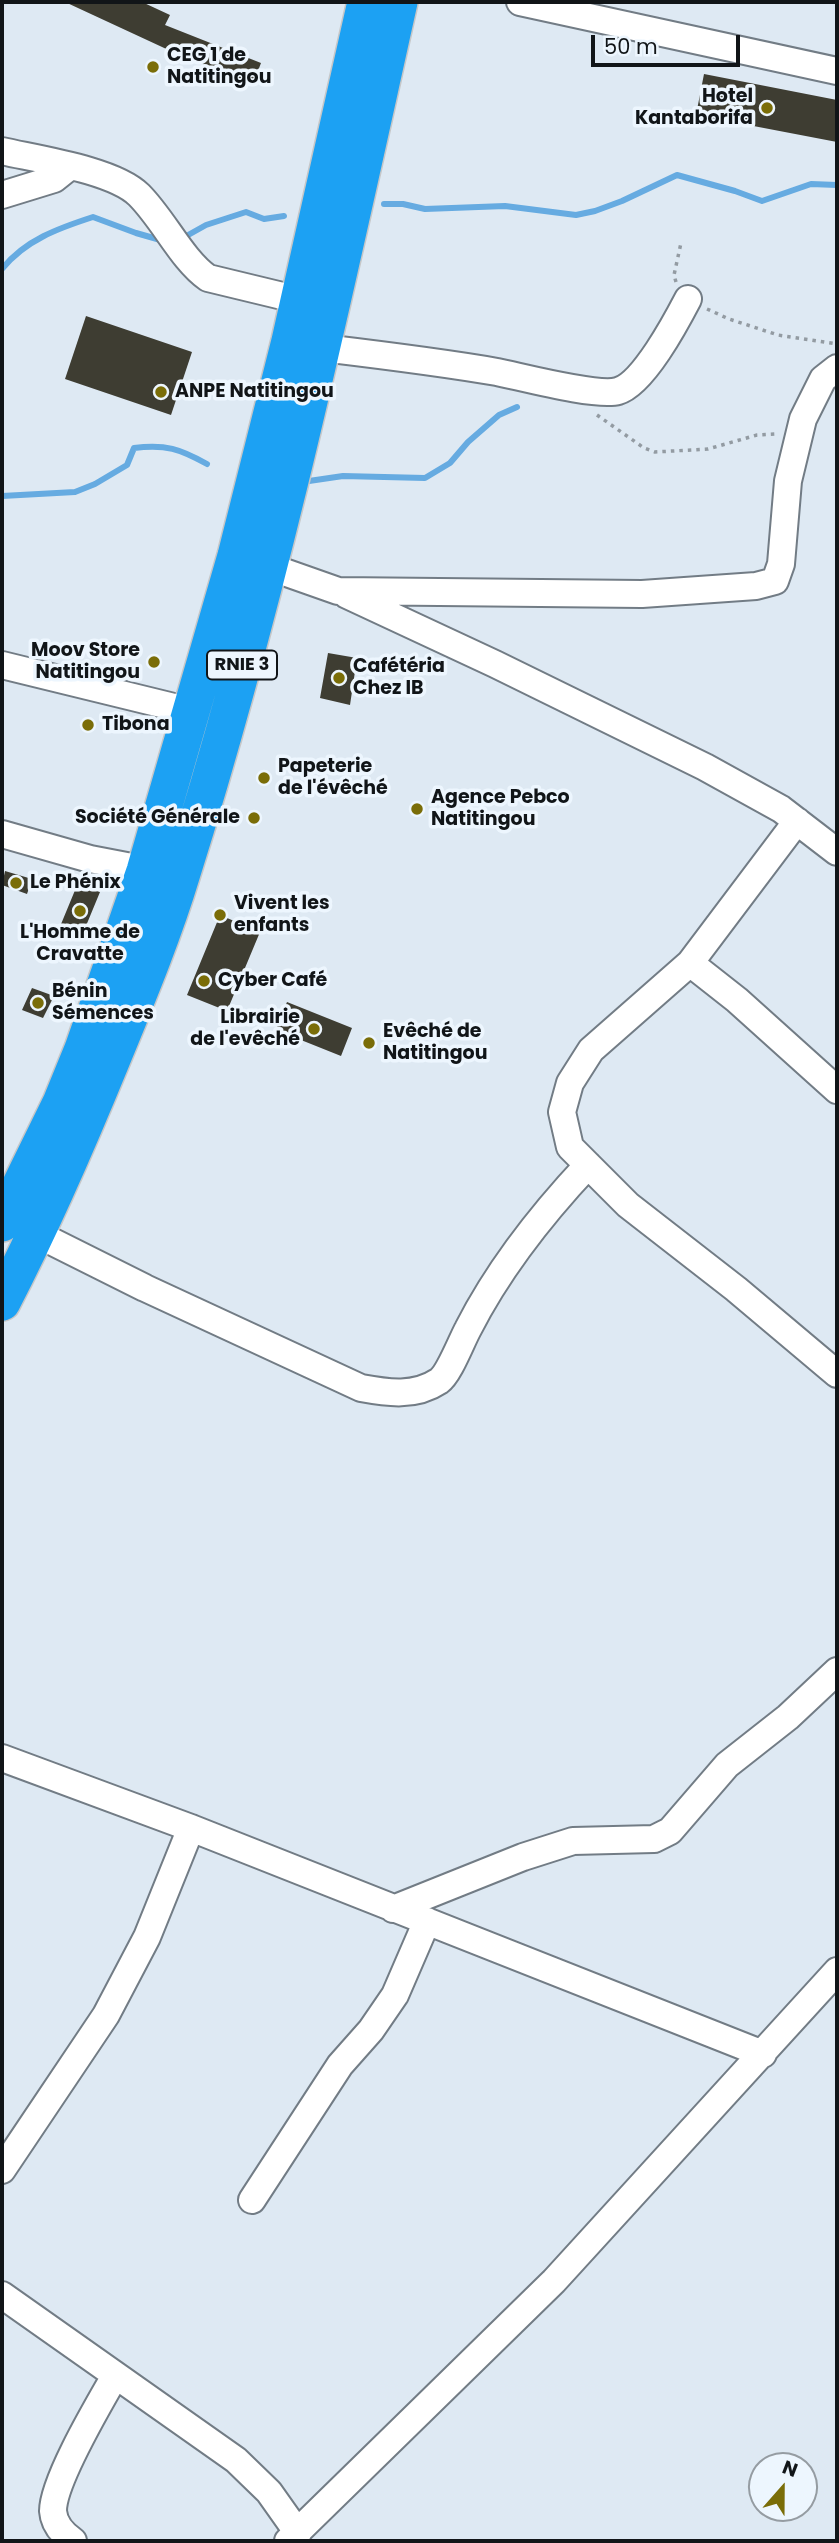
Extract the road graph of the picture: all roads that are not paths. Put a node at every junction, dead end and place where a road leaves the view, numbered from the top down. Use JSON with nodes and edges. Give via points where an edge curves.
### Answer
{"nodes":[{"id":1,"x":366,"y":2,"type":"edge"},
{"id":2,"x":399,"y":2,"type":"edge"},
{"id":3,"x":520,"y":2,"type":"edge"},
{"id":4,"x":837,"y":71,"type":"edge"},
{"id":5,"x":2,"y":150,"type":"edge"},
{"id":6,"x":69,"y":167,"type":"junction"},
{"id":7,"x":2,"y":195,"type":"edge"},
{"id":8,"x":688,"y":299,"type":"road end"},
{"id":9,"x":299,"y":300,"type":"junction"},
{"id":10,"x":323,"y":348,"type":"junction"},
{"id":11,"x":837,"y":368,"type":"edge"},
{"id":12,"x":267,"y":566,"type":"junction"},
{"id":13,"x":338,"y":591,"type":"junction"},
{"id":14,"x":2,"y":665,"type":"edge"},
{"id":15,"x":190,"y":711,"type":"junction"},
{"id":16,"x":797,"y":821,"type":"junction"},
{"id":17,"x":2,"y":834,"type":"edge"},
{"id":18,"x":837,"y":852,"type":"edge"},
{"id":19,"x":145,"y":871,"type":"junction"},
{"id":20,"x":182,"y":875,"type":"junction"},
{"id":21,"x":690,"y":963,"type":"junction"},
{"id":22,"x":837,"y":1090,"type":"edge"},
{"id":23,"x":588,"y":1165,"type":"junction"},
{"id":24,"x":2,"y":1223,"type":"edge"},
{"id":25,"x":37,"y":1234,"type":"junction"},
{"id":26,"x":2,"y":1303,"type":"edge"},
{"id":27,"x":837,"y":1374,"type":"edge"},
{"id":28,"x":837,"y":1671,"type":"edge"},
{"id":29,"x":2,"y":1758,"type":"edge"},
{"id":30,"x":191,"y":1828,"type":"junction"},
{"id":31,"x":393,"y":1909,"type":"junction"},
{"id":32,"x":427,"y":1921,"type":"junction"},
{"id":33,"x":837,"y":1971,"type":"edge"},
{"id":34,"x":763,"y":2054,"type":"junction"},
{"id":35,"x":2,"y":2169,"type":"edge"},
{"id":36,"x":252,"y":2200,"type":"dead end"},
{"id":37,"x":2,"y":2295,"type":"edge"},
{"id":38,"x":114,"y":2376,"type":"junction"},
{"id":39,"x":293,"y":2537,"type":"edge"},
{"id":40,"x":73,"y":2541,"type":"edge"}],
"edges":[{"from":1,"to":9,"type":"highway","number":"RNIE 3"},
{"from":2,"to":10,"type":"highway","number":"RNIE 3"},
{"from":3,"to":4,"type":"street"},
{"from":5,"to":6,"type":"street"},
{"from":6,"to":7,"type":"street","via":[[54,179]]},
{"from":6,"to":9,"type":"street","via":[[113,178],[137,193],[196,270],[208,278]]},
{"from":8,"to":10,"type":"street","via":[[673,330],[639,377],[618,391]]},
{"from":9,"to":15,"type":"highway","number":"RNIE 3","via":[[236,556]]},
{"from":10,"to":12,"type":"highway","number":"RNIE 3"},
{"from":11,"to":13,"type":"street","via":[[823,379],[803,419],[788,481],[781,564],[775,582],[642,594]]},
{"from":12,"to":13,"type":"street"},
{"from":12,"to":20,"type":"highway","number":"RNIE 3"},
{"from":13,"to":16,"type":"street","via":[[705,767]]},
{"from":14,"to":15,"type":"street"},
{"from":15,"to":19,"type":"highway","number":"RNIE 3"},
{"from":16,"to":18,"type":"street"},
{"from":16,"to":21,"type":"street"},
{"from":17,"to":19,"type":"street"},
{"from":19,"to":20,"type":"street"},
{"from":19,"to":24,"type":"highway","number":"RNIE 3","via":[[83,1049]]},
{"from":20,"to":25,"type":"highway","number":"RNIE 3","via":[[145,979]]},
{"from":21,"to":22,"type":"street"},
{"from":21,"to":23,"type":"street","via":[[591,1049],[570,1083],[562,1112],[570,1147]]},
{"from":23,"to":25,"type":"street","via":[[546,1209],[498,1276],[442,1379],[418,1391],[361,1388]]},
{"from":23,"to":27,"type":"street","via":[[628,1205]]},
{"from":25,"to":26,"type":"highway","number":"RNIE 3"},
{"from":28,"to":31,"type":"street","via":[[727,1765],[670,1831],[654,1839],[573,1842]]},
{"from":29,"to":30,"type":"street"},
{"from":30,"to":31,"type":"street"},
{"from":30,"to":35,"type":"street","via":[[146,1937],[106,2015]]},
{"from":31,"to":32,"type":"street"},
{"from":32,"to":34,"type":"street"},
{"from":32,"to":36,"type":"street","via":[[395,1995],[340,2065]]},
{"from":33,"to":34,"type":"street"},
{"from":34,"to":39,"type":"street","via":[[554,2281]]},
{"from":37,"to":38,"type":"street"},
{"from":38,"to":39,"type":"street","via":[[236,2459],[269,2492]]},
{"from":38,"to":40,"type":"street","via":[[58,2489],[53,2511],[61,2532]]}]}
